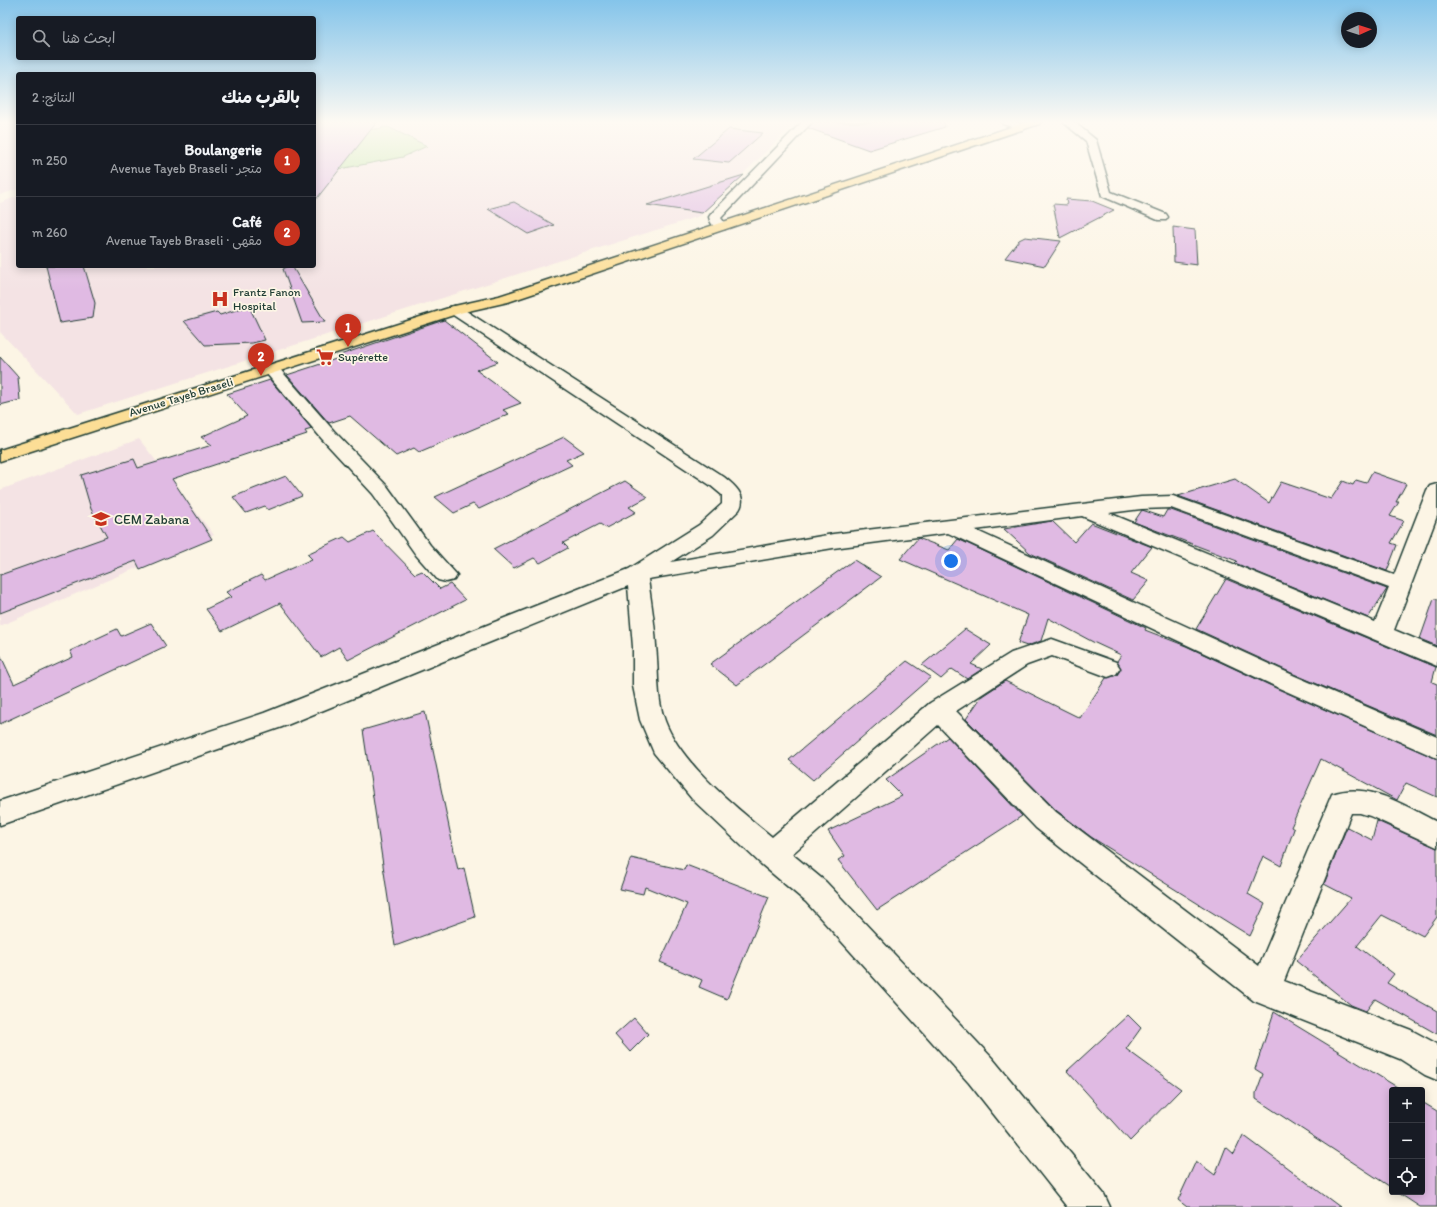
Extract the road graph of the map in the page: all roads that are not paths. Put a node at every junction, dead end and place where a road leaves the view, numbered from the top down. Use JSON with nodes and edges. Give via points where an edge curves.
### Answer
{"nodes":[{"id":1,"x":752,"y":178,"type":"edge"},
{"id":2,"x":856,"y":178,"type":"edge"},
{"id":3,"x":1102,"y":178,"type":"edge"},
{"id":4,"x":1162,"y":217,"type":"dead end"},
{"id":5,"x":718,"y":223,"type":"junction"},
{"id":6,"x":454,"y":310,"type":"junction"},
{"id":7,"x":272,"y":370,"type":"junction"},
{"id":8,"x":0,"y":456,"type":"edge"},
{"id":9,"x":1437,"y":490,"type":"edge"},
{"id":10,"x":1087,"y":511,"type":"junction"},
{"id":11,"x":952,"y":527,"type":"junction"},
{"id":12,"x":706,"y":530,"type":"junction"},
{"id":13,"x":715,"y":562,"type":"junction"},
{"id":14,"x":637,"y":574,"type":"junction"},
{"id":15,"x":446,"y":575,"type":"dead end"},
{"id":16,"x":1401,"y":585,"type":"junction"},
{"id":17,"x":1381,"y":634,"type":"junction"},
{"id":18,"x":1437,"y":658,"type":"edge"},
{"id":19,"x":1108,"y":668,"type":"dead end"},
{"id":20,"x":939,"y":710,"type":"junction"},
{"id":21,"x":1437,"y":748,"type":"edge"},
{"id":22,"x":0,"y":813,"type":"edge"},
{"id":23,"x":1437,"y":835,"type":"edge"},
{"id":24,"x":772,"y":855,"type":"junction"},
{"id":25,"x":1265,"y":990,"type":"junction"},
{"id":26,"x":1437,"y":1063,"type":"edge"},
{"id":27,"x":1091,"y":1207,"type":"edge"}],
"edges":[{"from":1,"to":5,"type":"street","via":[[714,217]]},
{"from":2,"to":5,"type":"main road","name":"Avenue Tayeb Braseli"},
{"from":3,"to":4,"type":"street","via":[[1106,194]]},
{"from":5,"to":6,"type":"main road","name":"Avenue Tayeb Braseli","via":[[503,299]]},
{"from":6,"to":7,"type":"main road","name":"Avenue Tayeb Braseli"},
{"from":6,"to":12,"type":"street","via":[[717,481],[731,493],[732,506]]},
{"from":7,"to":8,"type":"main road","name":"Avenue Tayeb Braseli","via":[[188,394]]},
{"from":7,"to":15,"type":"street","via":[[380,490],[423,550]]},
{"from":9,"to":16,"type":"street"},
{"from":10,"to":11,"type":"street"},
{"from":10,"to":16,"type":"street","via":[[1141,503],[1173,502]]},
{"from":10,"to":17,"type":"street"},
{"from":11,"to":13,"type":"street","via":[[833,541]]},
{"from":11,"to":21,"type":"street","via":[[1287,682]]},
{"from":12,"to":13,"type":"street"},
{"from":12,"to":14,"type":"street"},
{"from":13,"to":14,"type":"street"},
{"from":14,"to":22,"type":"street","via":[[273,720]]},
{"from":14,"to":24,"type":"street","via":[[645,647],[645,686],[652,720],[663,746],[701,791]]},
{"from":16,"to":17,"type":"street"},
{"from":17,"to":18,"type":"street"},
{"from":19,"to":20,"type":"street","via":[[1052,647],[1018,659]]},
{"from":20,"to":24,"type":"street"},
{"from":20,"to":25,"type":"street","via":[[1046,820]]},
{"from":23,"to":25,"type":"street","via":[[1377,806],[1360,801],[1342,802]]},
{"from":24,"to":27,"type":"street","via":[[816,892],[981,1071]]},
{"from":25,"to":26,"type":"street","via":[[1411,1048]]}]}
